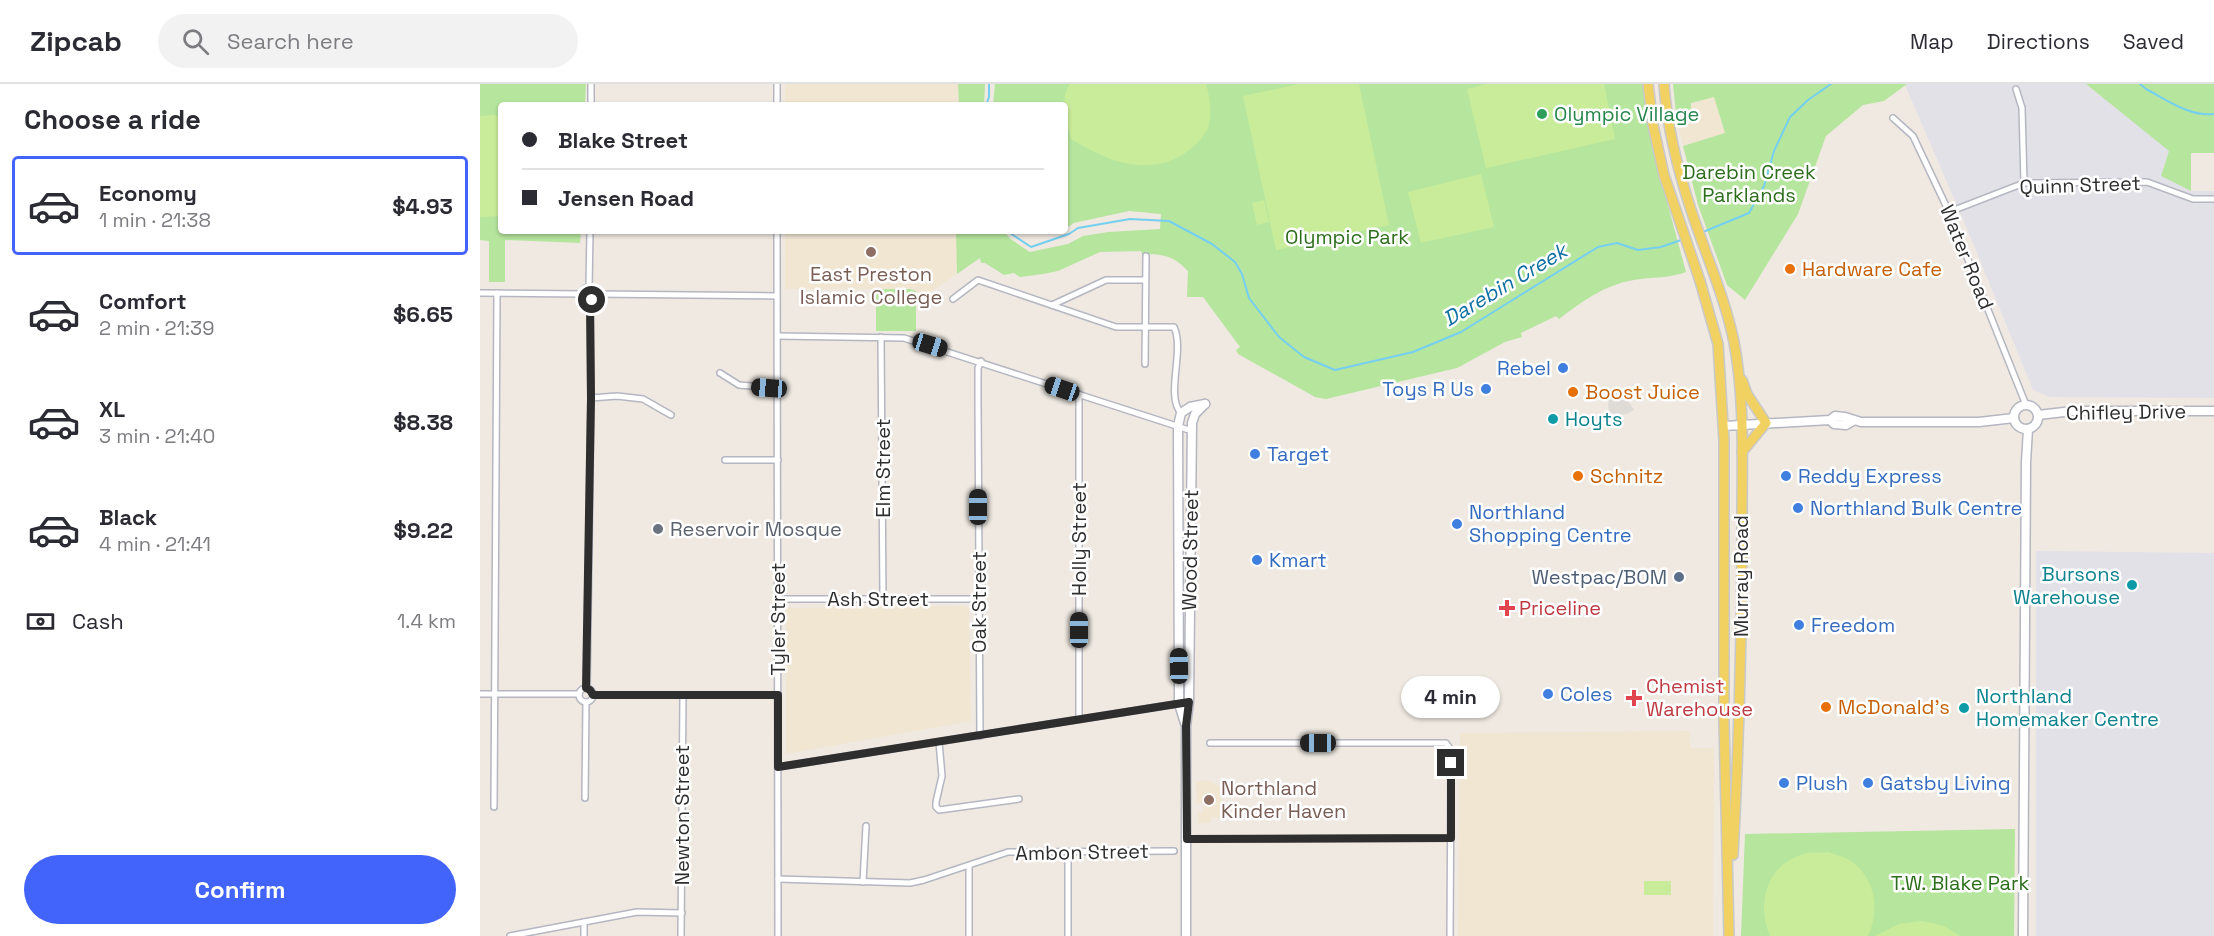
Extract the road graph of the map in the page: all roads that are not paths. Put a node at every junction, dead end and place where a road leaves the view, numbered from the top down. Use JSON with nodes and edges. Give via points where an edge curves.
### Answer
{"nodes":[{"id":1,"x":591,"y":84,"type":"edge"},
{"id":2,"x":777,"y":84,"type":"edge"},
{"id":3,"x":1648,"y":84,"type":"edge"},
{"id":4,"x":1664,"y":84,"type":"edge"},
{"id":5,"x":2016,"y":89,"type":"dead end"},
{"id":6,"x":591,"y":102,"type":"edge"},
{"id":7,"x":777,"y":102,"type":"edge"},
{"id":8,"x":1893,"y":118,"type":"dead end"},
{"id":9,"x":2024,"y":183,"type":"junction"},
{"id":10,"x":2214,"y":199,"type":"edge"},
{"id":11,"x":1949,"y":212,"type":"junction"},
{"id":12,"x":590,"y":234,"type":"edge"},
{"id":13,"x":777,"y":234,"type":"edge"},
{"id":14,"x":1146,"y":256,"type":"dead end"},
{"id":15,"x":1715,"y":276,"type":"junction"},
{"id":16,"x":1145,"y":280,"type":"junction"},
{"id":17,"x":1700,"y":281,"type":"junction"},
{"id":18,"x":589,"y":287,"type":"junction"},
{"id":19,"x":480,"y":293,"type":"edge"},
{"id":20,"x":497,"y":293,"type":"junction"},
{"id":21,"x":583,"y":294,"type":"junction"},
{"id":22,"x":596,"y":294,"type":"junction"},
{"id":23,"x":777,"y":296,"type":"junction"},
{"id":24,"x":953,"y":298,"type":"dead end"},
{"id":25,"x":590,"y":301,"type":"junction"},
{"id":26,"x":1052,"y":305,"type":"junction"},
{"id":27,"x":1145,"y":326,"type":"junction"},
{"id":28,"x":778,"y":336,"type":"junction"},
{"id":29,"x":881,"y":338,"type":"junction"},
{"id":30,"x":981,"y":361,"type":"junction"},
{"id":31,"x":1144,"y":364,"type":"dead end"},
{"id":32,"x":1736,"y":366,"type":"junction"},
{"id":33,"x":720,"y":373,"type":"dead end"},
{"id":34,"x":777,"y":388,"type":"junction"},
{"id":35,"x":1079,"y":394,"type":"junction"},
{"id":36,"x":591,"y":398,"type":"junction"},
{"id":37,"x":2026,"y":405,"type":"junction"},
{"id":38,"x":2214,"y":411,"type":"edge"},
{"id":39,"x":1181,"y":413,"type":"junction"},
{"id":40,"x":671,"y":415,"type":"dead end"},
{"id":41,"x":2038,"y":415,"type":"junction"},
{"id":42,"x":2014,"y":418,"type":"junction"},
{"id":43,"x":1766,"y":423,"type":"junction"},
{"id":44,"x":1741,"y":424,"type":"junction"},
{"id":45,"x":1178,"y":426,"type":"junction"},
{"id":46,"x":1724,"y":426,"type":"junction"},
{"id":47,"x":1192,"y":427,"type":"junction"},
{"id":48,"x":2028,"y":429,"type":"junction"},
{"id":49,"x":1742,"y":452,"type":"junction"},
{"id":50,"x":725,"y":460,"type":"dead end"},
{"id":51,"x":778,"y":460,"type":"junction"},
{"id":52,"x":1191,"y":461,"type":"junction"},
{"id":53,"x":1178,"y":468,"type":"junction"},
{"id":54,"x":778,"y":599,"type":"junction"},
{"id":55,"x":883,"y":599,"type":"junction"},
{"id":56,"x":979,"y":599,"type":"junction"},
{"id":57,"x":586,"y":688,"type":"junction"},
{"id":58,"x":480,"y":694,"type":"edge"},
{"id":59,"x":494,"y":694,"type":"junction"},
{"id":60,"x":579,"y":694,"type":"junction"},
{"id":61,"x":593,"y":695,"type":"junction"},
{"id":62,"x":683,"y":695,"type":"junction"},
{"id":63,"x":778,"y":695,"type":"junction"},
{"id":64,"x":586,"y":702,"type":"junction"},
{"id":65,"x":1189,"y":702,"type":"junction"},
{"id":66,"x":1179,"y":704,"type":"junction"},
{"id":67,"x":1079,"y":719,"type":"junction"},
{"id":68,"x":1724,"y":722,"type":"junction"},
{"id":69,"x":1740,"y":722,"type":"junction"},
{"id":70,"x":1186,"y":726,"type":"junction"},
{"id":71,"x":980,"y":736,"type":"junction"},
{"id":72,"x":939,"y":742,"type":"junction"},
{"id":73,"x":1210,"y":743,"type":"dead end"},
{"id":74,"x":778,"y":767,"type":"junction"},
{"id":75,"x":585,"y":798,"type":"dead end"},
{"id":76,"x":1019,"y":799,"type":"dead end"},
{"id":77,"x":494,"y":807,"type":"dead end"},
{"id":78,"x":866,"y":826,"type":"dead end"},
{"id":79,"x":1451,"y":838,"type":"junction"},
{"id":80,"x":1187,"y":839,"type":"junction"},
{"id":81,"x":1174,"y":851,"type":"dead end"},
{"id":82,"x":1068,"y":852,"type":"junction"},
{"id":83,"x":969,"y":866,"type":"junction"},
{"id":84,"x":778,"y":879,"type":"junction"},
{"id":85,"x":863,"y":882,"type":"junction"},
{"id":86,"x":682,"y":913,"type":"junction"},
{"id":87,"x":584,"y":922,"type":"junction"},
{"id":88,"x":1730,"y":924,"type":"junction"},
{"id":89,"x":510,"y":936,"type":"edge"},
{"id":90,"x":584,"y":936,"type":"edge"},
{"id":91,"x":681,"y":936,"type":"edge"},
{"id":92,"x":778,"y":936,"type":"edge"},
{"id":93,"x":969,"y":936,"type":"edge"},
{"id":94,"x":1068,"y":936,"type":"edge"},
{"id":95,"x":1186,"y":936,"type":"edge"},
{"id":96,"x":1450,"y":936,"type":"edge"},
{"id":97,"x":1730,"y":936,"type":"edge"},
{"id":98,"x":2023,"y":936,"type":"edge"}],
"edges":[{"from":1,"to":6,"type":"street"},
{"from":2,"to":7,"type":"street"},
{"from":3,"to":17,"type":"main road","name":"Murray Road","via":[[1664,175]]},
{"from":4,"to":15,"type":"main road","name":"Murray Road","via":[[1668,121],[1691,212]]},
{"from":5,"to":9,"type":"street","via":[[2022,108]]},
{"from":8,"to":11,"type":"street","name":"Water Road","via":[[1913,136]]},
{"from":9,"to":10,"type":"street","name":"Quinn Street","via":[[2147,182],[2193,199]]},
{"from":9,"to":11,"type":"street","name":"Quinn Street"},
{"from":11,"to":37,"type":"street","name":"Water Road"},
{"from":12,"to":18,"type":"street"},
{"from":13,"to":23,"type":"street","name":"Tyler Street"},
{"from":14,"to":16,"type":"street"},
{"from":15,"to":17,"type":"main road"},
{"from":15,"to":32,"type":"main road","name":"Murray Road","via":[[1734,342]]},
{"from":16,"to":26,"type":"street","via":[[1106,280]]},
{"from":16,"to":27,"type":"street"},
{"from":17,"to":46,"type":"main road","name":"Murray Road","via":[[1718,344]]},
{"from":18,"to":21,"type":"street"},
{"from":18,"to":22,"type":"street"},
{"from":19,"to":20,"type":"street"},
{"from":20,"to":21,"type":"street"},
{"from":20,"to":59,"type":"street"},
{"from":21,"to":25,"type":"street"},
{"from":22,"to":23,"type":"street"},
{"from":22,"to":25,"type":"street"},
{"from":23,"to":28,"type":"street","name":"Tyler Street"},
{"from":24,"to":26,"type":"street","via":[[978,280]]},
{"from":25,"to":36,"type":"street"},
{"from":26,"to":27,"type":"street","via":[[1116,327]]},
{"from":27,"to":31,"type":"street"},
{"from":27,"to":39,"type":"street","name":"Wood Street","via":[[1170,325],[1176,331],[1175,402]]},
{"from":28,"to":29,"type":"street"},
{"from":28,"to":34,"type":"street","name":"Tyler Street"},
{"from":29,"to":30,"type":"street","via":[[904,338]]},
{"from":29,"to":55,"type":"street","name":"Elm Street"},
{"from":30,"to":35,"type":"street"},
{"from":30,"to":56,"type":"street","name":"Oak Street"},
{"from":32,"to":43,"type":"main road","via":[[1747,394]]},
{"from":32,"to":44,"type":"main road","name":"Murray Road"},
{"from":33,"to":34,"type":"street","via":[[739,385]]},
{"from":34,"to":51,"type":"street","name":"Tyler Street"},
{"from":35,"to":45,"type":"street"},
{"from":35,"to":67,"type":"street","name":"Holly Street"},
{"from":36,"to":40,"type":"street","via":[[643,399]]},
{"from":36,"to":57,"type":"street"},
{"from":37,"to":41,"type":"street"},
{"from":37,"to":42,"type":"street","via":[[2017,410]]},
{"from":38,"to":41,"type":"street","name":"Chifley Drive","via":[[2073,411]]},
{"from":39,"to":45,"type":"street","name":"Wood Street"},
{"from":39,"to":47,"type":"street"},
{"from":39,"to":47,"type":"street","name":"Wood Street","via":[[1204,404],[1195,414]]},
{"from":41,"to":48,"type":"street","via":[[2037,423]]},
{"from":42,"to":43,"type":"street","via":[[1979,422],[1853,421],[1835,416],[1830,420]]},
{"from":42,"to":48,"type":"street","via":[[2017,426]]},
{"from":43,"to":44,"type":"street"},
{"from":43,"to":49,"type":"main road"},
{"from":44,"to":46,"type":"street"},
{"from":44,"to":49,"type":"main road","name":"Murray Road"},
{"from":45,"to":47,"type":"street"},
{"from":45,"to":53,"type":"street","name":"Wood Street"},
{"from":46,"to":68,"type":"main road","name":"Murray Road"},
{"from":47,"to":52,"type":"street","name":"Wood Street"},
{"from":48,"to":98,"type":"street"},
{"from":49,"to":69,"type":"main road","name":"Murray Road"},
{"from":50,"to":51,"type":"street"},
{"from":51,"to":54,"type":"street","name":"Tyler Street"},
{"from":52,"to":53,"type":"street","via":[[1185,468]]},
{"from":52,"to":65,"type":"street","name":"Wood Street"},
{"from":53,"to":66,"type":"street","name":"Wood Street"},
{"from":54,"to":55,"type":"street","name":"Ash Street"},
{"from":54,"to":63,"type":"street","name":"Tyler Street"},
{"from":55,"to":56,"type":"street","name":"Ash Street"},
{"from":56,"to":71,"type":"street","name":"Oak Street"},
{"from":57,"to":60,"type":"street"},
{"from":57,"to":61,"type":"street"},
{"from":58,"to":59,"type":"street"},
{"from":59,"to":60,"type":"street"},
{"from":59,"to":77,"type":"street"},
{"from":60,"to":64,"type":"street"},
{"from":61,"to":62,"type":"street"},
{"from":61,"to":64,"type":"street"},
{"from":62,"to":63,"type":"street"},
{"from":62,"to":86,"type":"street","name":"Newton Street"},
{"from":63,"to":74,"type":"street","name":"Tyler Street"},
{"from":64,"to":75,"type":"street"},
{"from":65,"to":66,"type":"street"},
{"from":65,"to":70,"type":"street","name":"Wood Street"},
{"from":66,"to":67,"type":"street"},
{"from":66,"to":70,"type":"street","name":"Wood Street"},
{"from":67,"to":71,"type":"street"},
{"from":68,"to":69,"type":"main road"},
{"from":68,"to":88,"type":"main road","name":"Murray Road"},
{"from":69,"to":88,"type":"main road","name":"Murray Road"},
{"from":70,"to":80,"type":"street","name":"Wood Street"},
{"from":71,"to":72,"type":"street"},
{"from":72,"to":74,"type":"street"},
{"from":72,"to":76,"type":"street","via":[[939,810]]},
{"from":73,"to":79,"type":"street","via":[[1446,743],[1451,750]]},
{"from":74,"to":84,"type":"street","name":"Tyler Street"},
{"from":78,"to":85,"type":"street"},
{"from":79,"to":80,"type":"street"},
{"from":79,"to":96,"type":"street"},
{"from":80,"to":95,"type":"street","name":"Wood Street"},
{"from":81,"to":82,"type":"street","name":"Ambon Street"},
{"from":82,"to":83,"type":"street","name":"Ambon Street","via":[[1008,852]]},
{"from":82,"to":94,"type":"street"},
{"from":83,"to":85,"type":"street","name":"Ambon Street","via":[[917,882]]},
{"from":83,"to":93,"type":"street"},
{"from":84,"to":85,"type":"street","name":"Ambon Street"},
{"from":84,"to":92,"type":"street","name":"Tyler Street"},
{"from":86,"to":87,"type":"street","via":[[637,912]]},
{"from":86,"to":91,"type":"street","name":"Newton Street"},
{"from":87,"to":89,"type":"street"},
{"from":87,"to":90,"type":"street"},
{"from":88,"to":97,"type":"main road","name":"Murray Road"}]}
